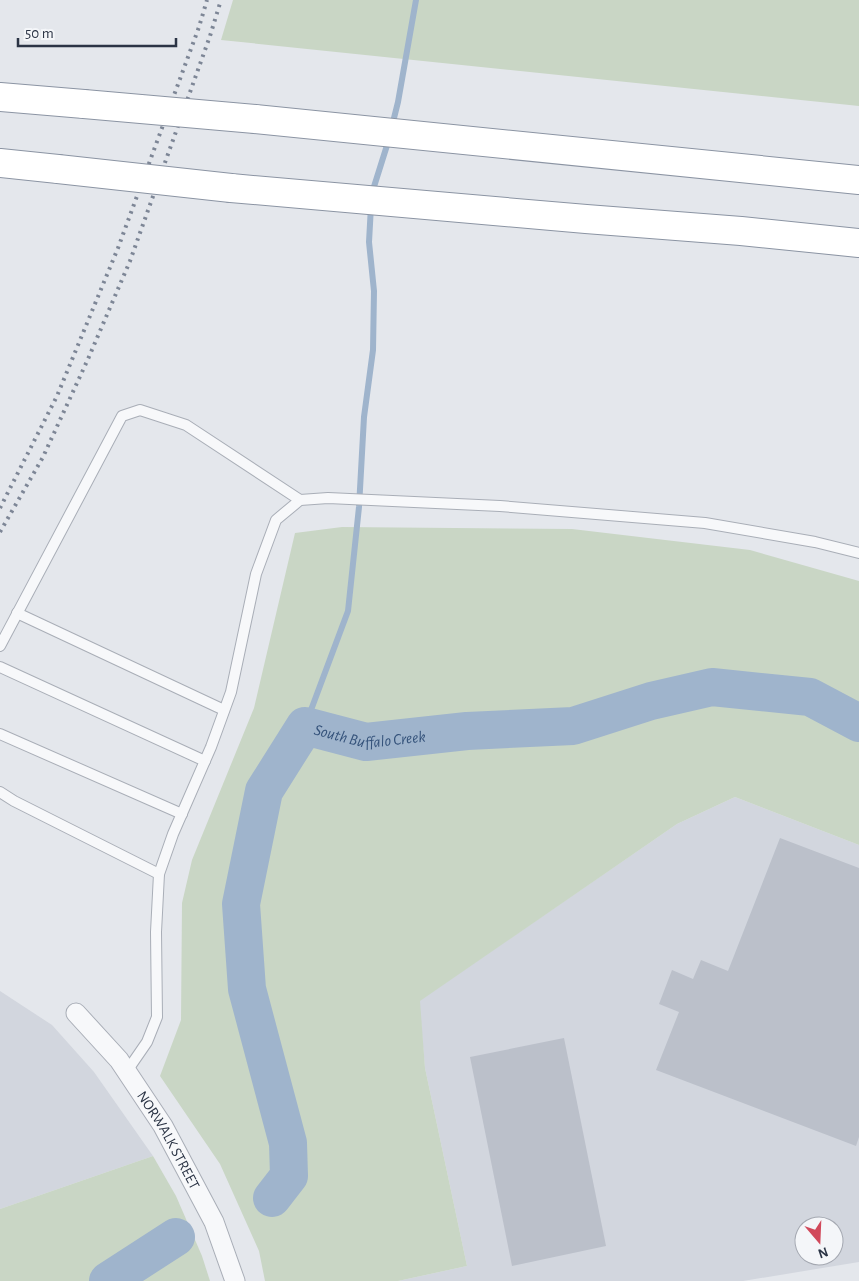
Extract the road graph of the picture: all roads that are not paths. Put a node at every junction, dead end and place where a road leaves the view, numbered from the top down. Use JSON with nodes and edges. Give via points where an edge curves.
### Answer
{"nodes":[{"id":1,"x":0,"y":97,"type":"edge"},
{"id":2,"x":0,"y":163,"type":"edge"},
{"id":3,"x":859,"y":180,"type":"edge"},
{"id":4,"x":859,"y":243,"type":"edge"},
{"id":5,"x":300,"y":500,"type":"junction"},
{"id":6,"x":859,"y":552,"type":"edge"},
{"id":7,"x":17,"y":613,"type":"junction"},
{"id":8,"x":0,"y":646,"type":"edge"},
{"id":9,"x":0,"y":666,"type":"edge"},
{"id":10,"x":224,"y":710,"type":"junction"},
{"id":11,"x":0,"y":734,"type":"edge"},
{"id":12,"x":205,"y":761,"type":"junction"},
{"id":13,"x":0,"y":792,"type":"edge"},
{"id":14,"x":182,"y":814,"type":"junction"},
{"id":15,"x":159,"y":874,"type":"junction"},
{"id":16,"x":76,"y":1013,"type":"dead end"},
{"id":17,"x":126,"y":1071,"type":"junction"},
{"id":18,"x":235,"y":1281,"type":"edge"}],
"edges":[{"from":1,"to":3,"type":"highway","bridge":true,"via":[[255,119]]},
{"from":2,"to":4,"type":"highway","bridge":true,"via":[[231,188]]},
{"from":5,"to":6,"type":"lane","via":[[328,498],[500,506],[705,523]]},
{"from":5,"to":7,"type":"lane","via":[[186,425],[140,410],[122,416]]},
{"from":5,"to":10,"type":"lane","via":[[276,520],[256,574],[231,692]]},
{"from":7,"to":8,"type":"lane"},
{"from":7,"to":10,"type":"lane"},
{"from":9,"to":12,"type":"lane"},
{"from":10,"to":12,"type":"lane"},
{"from":11,"to":14,"type":"lane"},
{"from":12,"to":14,"type":"lane"},
{"from":13,"to":15,"type":"lane"},
{"from":14,"to":15,"type":"lane"},
{"from":15,"to":17,"type":"lane","via":[[157,1017],[147,1042]]},
{"from":16,"to":17,"type":"street","name":"NORWALK STREET"},
{"from":17,"to":18,"type":"street","name":"NORWALK STREET","via":[[163,1126],[214,1222]]}]}
